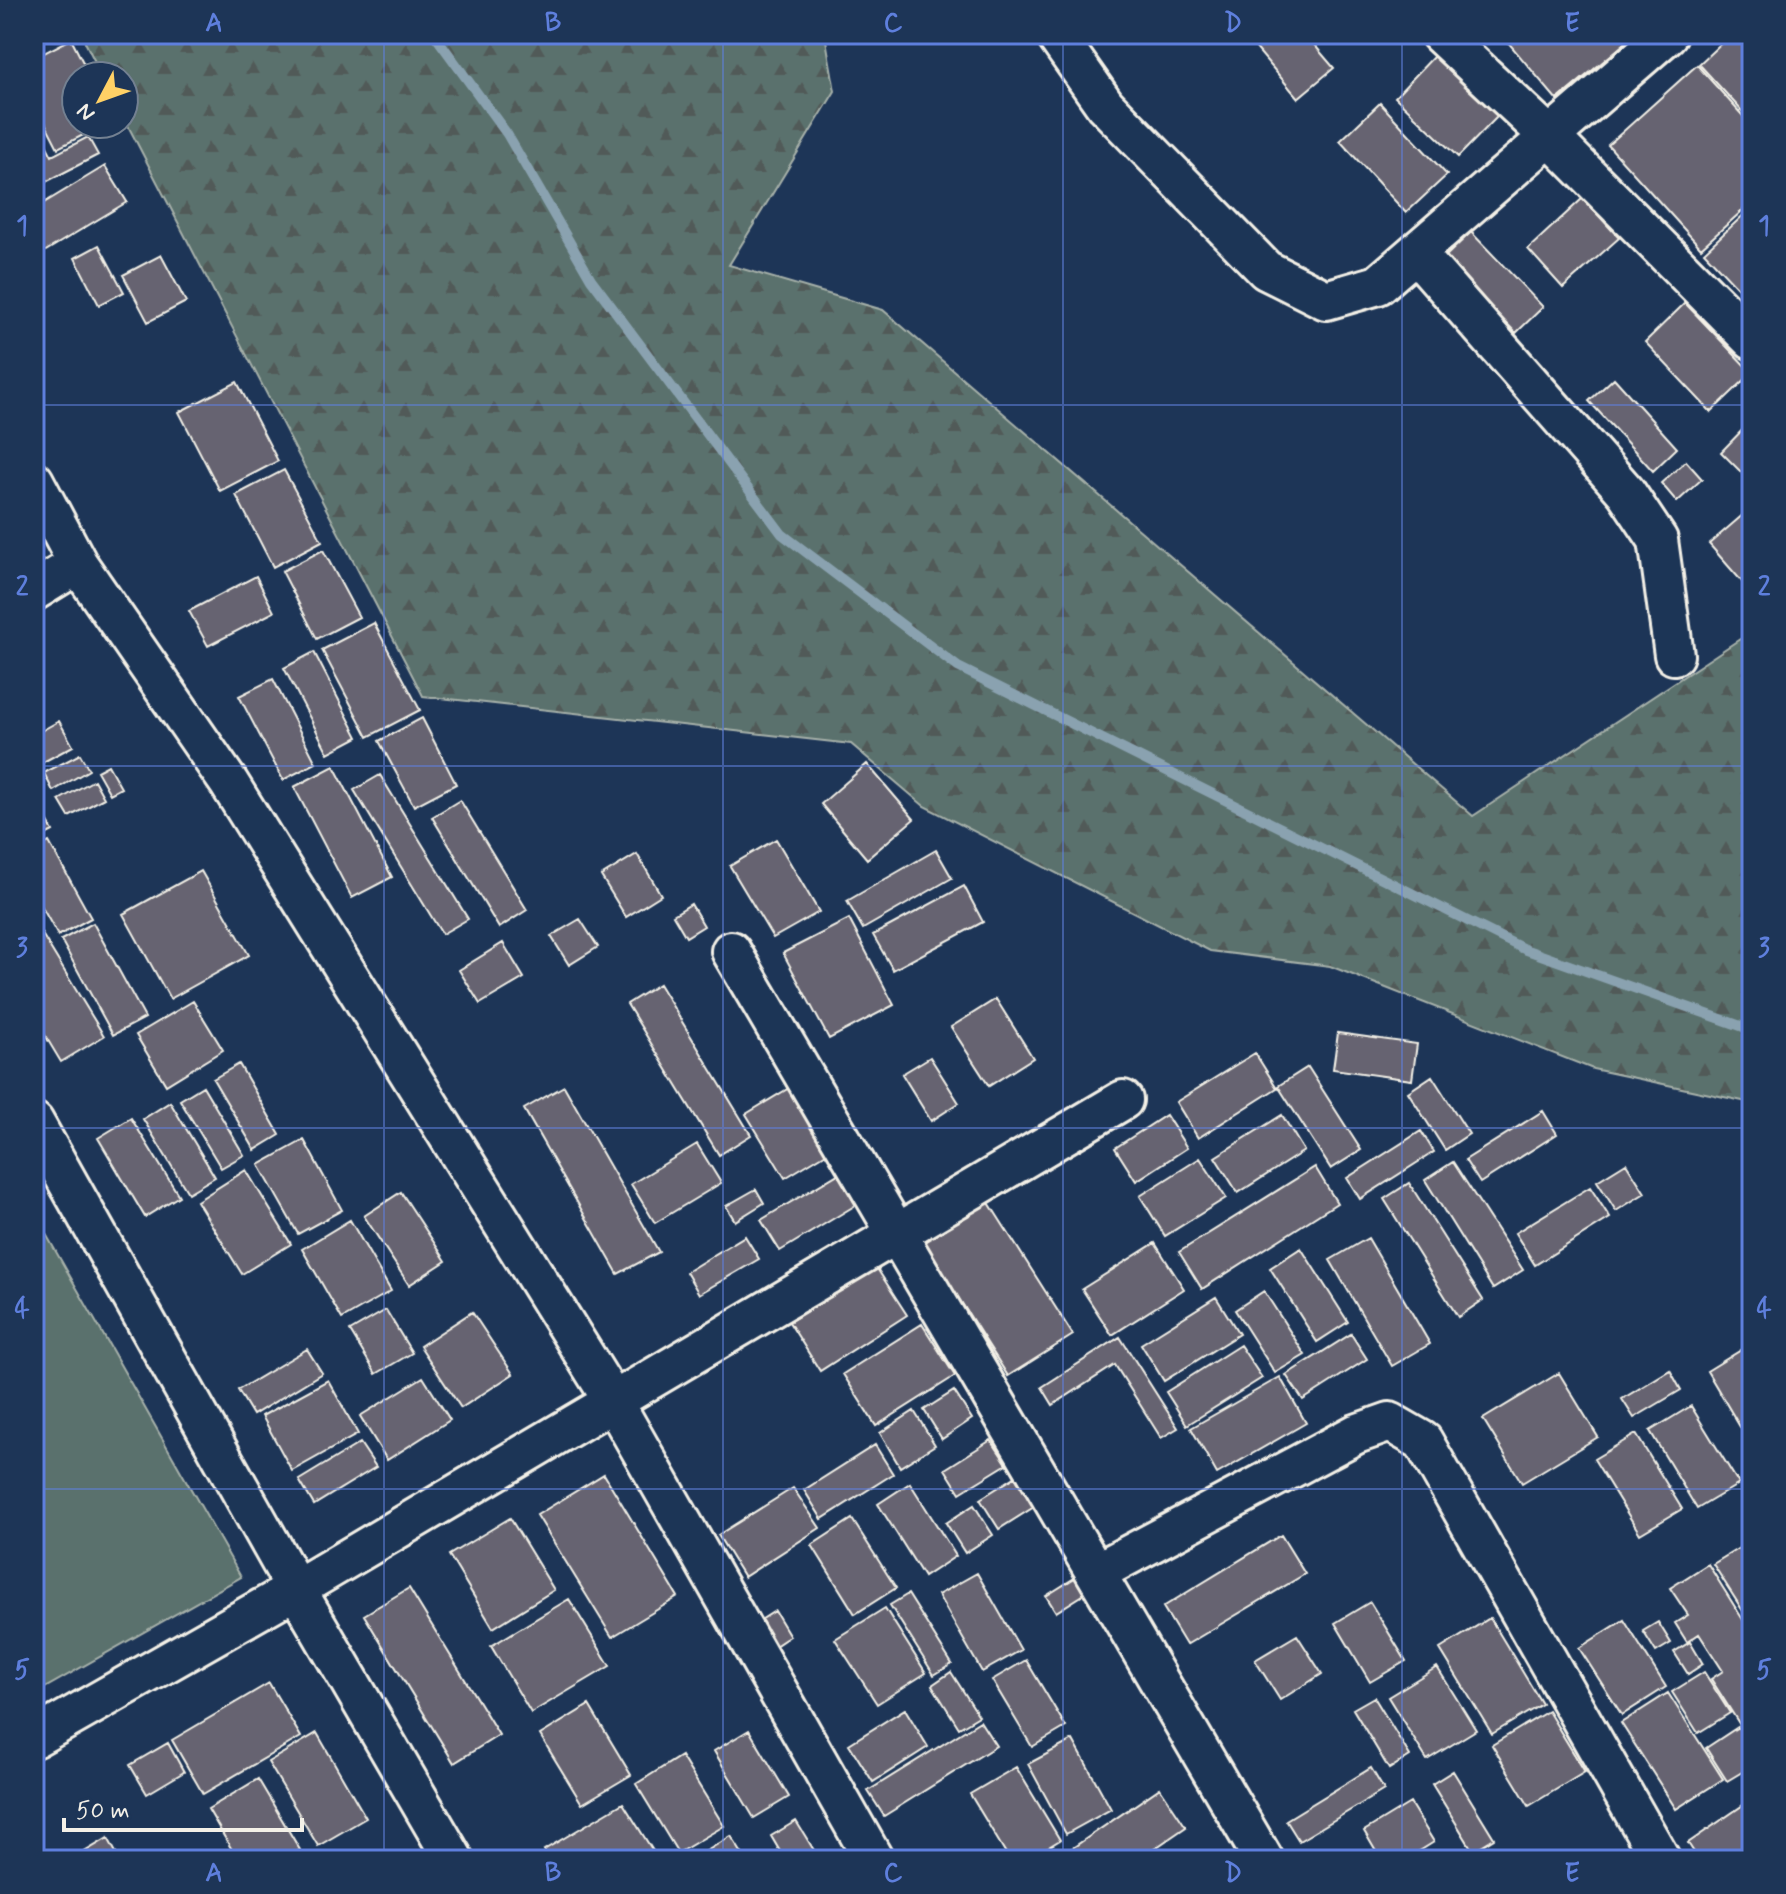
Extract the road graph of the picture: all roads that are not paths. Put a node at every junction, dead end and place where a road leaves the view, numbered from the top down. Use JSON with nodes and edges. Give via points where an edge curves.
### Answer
{"nodes":[{"id":1,"x":1055,"y":34,"type":"edge"},
{"id":2,"x":1440,"y":34,"type":"edge"},
{"id":3,"x":1668,"y":34,"type":"edge"},
{"id":4,"x":1551,"y":138,"type":"junction"},
{"id":5,"x":1416,"y":253,"type":"junction"},
{"id":6,"x":1752,"y":340,"type":"edge"},
{"id":7,"x":34,"y":481,"type":"edge"},
{"id":8,"x":78,"y":564,"type":"junction"},
{"id":9,"x":34,"y":591,"type":"edge"},
{"id":10,"x":1674,"y":655,"type":"dead end"},
{"id":11,"x":731,"y":951,"type":"dead end"},
{"id":12,"x":1123,"y":1100,"type":"dead end"},
{"id":13,"x":34,"y":1122,"type":"edge"},
{"id":14,"x":894,"y":1233,"type":"junction"},
{"id":15,"x":613,"y":1401,"type":"junction"},
{"id":16,"x":1097,"y":1572,"type":"junction"},
{"id":17,"x":296,"y":1589,"type":"junction"},
{"id":18,"x":34,"y":1738,"type":"edge"},
{"id":19,"x":454,"y":1860,"type":"edge"},
{"id":20,"x":874,"y":1860,"type":"edge"},
{"id":21,"x":1264,"y":1860,"type":"edge"},
{"id":22,"x":1661,"y":1860,"type":"edge"}],
"edges":[{"from":1,"to":5,"type":"street","via":[[1105,105],[1266,270],[1326,300],[1378,285]]},
{"from":2,"to":4,"type":"street"},
{"from":3,"to":4,"type":"street"},
{"from":4,"to":5,"type":"street"},
{"from":4,"to":6,"type":"street"},
{"from":5,"to":10,"type":"street","via":[[1626,492],[1658,540]]},
{"from":7,"to":8,"type":"street"},
{"from":8,"to":9,"type":"street"},
{"from":8,"to":15,"type":"street","via":[[229,783]]},
{"from":11,"to":14,"type":"street"},
{"from":12,"to":14,"type":"street"},
{"from":13,"to":17,"type":"street"},
{"from":14,"to":15,"type":"street"},
{"from":14,"to":16,"type":"street"},
{"from":15,"to":17,"type":"street"},
{"from":15,"to":20,"type":"street"},
{"from":16,"to":21,"type":"street"},
{"from":16,"to":22,"type":"street","via":[[1356,1434],[1390,1422],[1423,1441]]},
{"from":17,"to":18,"type":"street"},
{"from":17,"to":19,"type":"street"}]}
